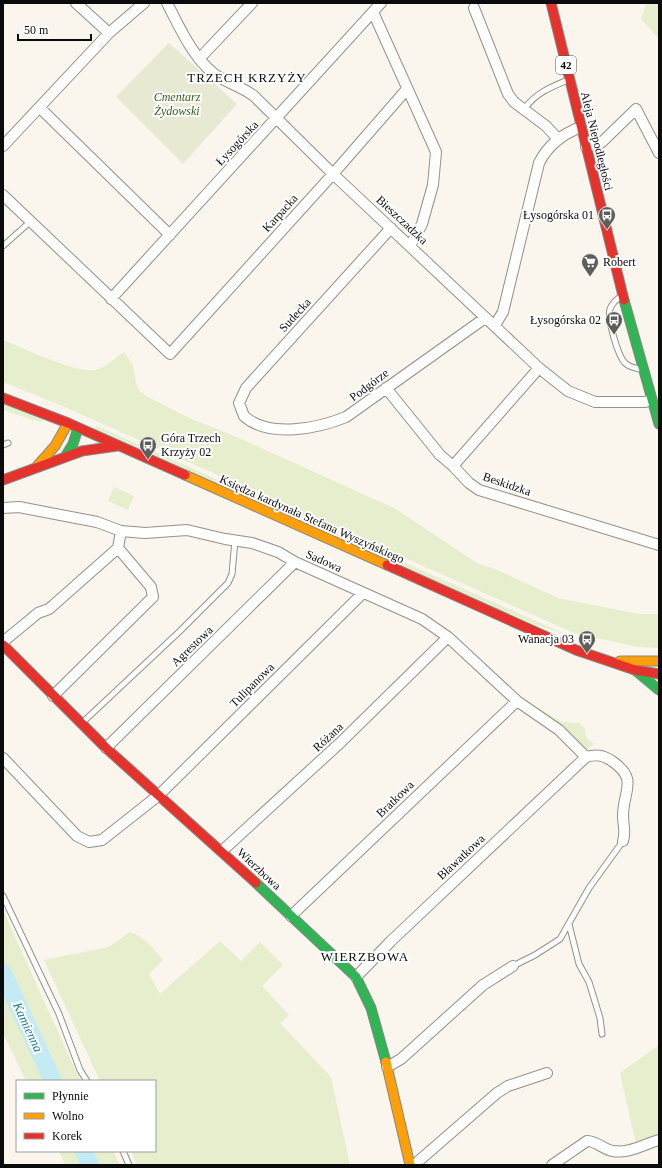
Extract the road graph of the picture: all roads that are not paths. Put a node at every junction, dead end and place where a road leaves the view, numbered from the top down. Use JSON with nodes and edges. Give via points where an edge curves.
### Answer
{"nodes":[{"id":1,"x":76,"y":3,"type":"edge"},
{"id":2,"x":144,"y":3,"type":"edge"},
{"id":3,"x":167,"y":3,"type":"edge"},
{"id":4,"x":252,"y":3,"type":"edge"},
{"id":5,"x":382,"y":3,"type":"edge"},
{"id":6,"x":551,"y":3,"type":"edge"},
{"id":7,"x":474,"y":8,"type":"dead end"},
{"id":8,"x":373,"y":12,"type":"junction"},
{"id":9,"x":109,"y":33,"type":"junction"},
{"id":10,"x":199,"y":59,"type":"junction"},
{"id":11,"x":570,"y":80,"type":"junction"},
{"id":12,"x":407,"y":89,"type":"junction"},
{"id":13,"x":40,"y":108,"type":"junction"},
{"id":14,"x":525,"y":108,"type":"junction"},
{"id":15,"x":277,"y":118,"type":"junction"},
{"id":16,"x":581,"y":127,"type":"junction"},
{"id":17,"x":558,"y":139,"type":"junction"},
{"id":18,"x":3,"y":146,"type":"edge"},
{"id":19,"x":586,"y":147,"type":"junction"},
{"id":20,"x":659,"y":153,"type":"edge"},
{"id":21,"x":334,"y":174,"type":"junction"},
{"id":22,"x":3,"y":196,"type":"edge"},
{"id":23,"x":31,"y":221,"type":"junction"},
{"id":24,"x":391,"y":228,"type":"junction"},
{"id":25,"x":170,"y":235,"type":"junction"},
{"id":26,"x":3,"y":246,"type":"edge"},
{"id":27,"x":410,"y":246,"type":"junction"},
{"id":28,"x":623,"y":295,"type":"junction"},
{"id":29,"x":112,"y":299,"type":"junction"},
{"id":30,"x":485,"y":318,"type":"junction"},
{"id":31,"x":495,"y":324,"type":"junction"},
{"id":32,"x":540,"y":368,"type":"junction"},
{"id":33,"x":642,"y":369,"type":"junction"},
{"id":34,"x":386,"y":388,"type":"junction"},
{"id":35,"x":3,"y":398,"type":"edge"},
{"id":36,"x":651,"y":400,"type":"junction"},
{"id":37,"x":253,"y":422,"type":"joint"},
{"id":38,"x":68,"y":424,"type":"junction"},
{"id":39,"x":659,"y":424,"type":"edge"},
{"id":40,"x":78,"y":428,"type":"junction"},
{"id":41,"x":117,"y":446,"type":"junction"},
{"id":42,"x":65,"y":457,"type":"junction"},
{"id":43,"x":453,"y":466,"type":"junction"},
{"id":44,"x":33,"y":469,"type":"junction"},
{"id":45,"x":3,"y":480,"type":"edge"},
{"id":46,"x":3,"y":508,"type":"edge"},
{"id":47,"x":121,"y":531,"type":"junction"},
{"id":48,"x":235,"y":540,"type":"junction"},
{"id":49,"x":659,"y":545,"type":"edge"},
{"id":50,"x":118,"y":548,"type":"junction"},
{"id":51,"x":295,"y":562,"type":"junction"},
{"id":52,"x":363,"y":593,"type":"junction"},
{"id":53,"x":448,"y":637,"type":"junction"},
{"id":54,"x":3,"y":644,"type":"edge"},
{"id":55,"x":612,"y":661,"type":"junction"},
{"id":56,"x":659,"y":661,"type":"edge"},
{"id":57,"x":635,"y":670,"type":"junction"},
{"id":58,"x":659,"y":674,"type":"edge"},
{"id":59,"x":659,"y":690,"type":"edge"},
{"id":60,"x":53,"y":696,"type":"junction"},
{"id":61,"x":517,"y":701,"type":"junction"},
{"id":62,"x":82,"y":723,"type":"junction"},
{"id":63,"x":106,"y":748,"type":"junction"},
{"id":64,"x":586,"y":757,"type":"junction"},
{"id":65,"x":3,"y":758,"type":"edge"},
{"id":66,"x":159,"y":795,"type":"junction"},
{"id":67,"x":623,"y":840,"type":"joint"},
{"id":68,"x":222,"y":851,"type":"junction"},
{"id":69,"x":3,"y":896,"type":"edge"},
{"id":70,"x":291,"y":916,"type":"junction"},
{"id":71,"x":569,"y":924,"type":"junction"},
{"id":72,"x":513,"y":966,"type":"joint"},
{"id":73,"x":356,"y":977,"type":"junction"},
{"id":74,"x":602,"y":1034,"type":"dead end"},
{"id":75,"x":387,"y":1067,"type":"junction"},
{"id":76,"x":547,"y":1073,"type":"dead end"},
{"id":77,"x":86,"y":1080,"type":"edge"},
{"id":78,"x":659,"y":1140,"type":"edge"},
{"id":79,"x":123,"y":1152,"type":"edge"},
{"id":80,"x":129,"y":1165,"type":"edge"},
{"id":81,"x":410,"y":1165,"type":"edge"},
{"id":82,"x":414,"y":1165,"type":"edge"},
{"id":83,"x":552,"y":1165,"type":"edge"}],
"edges":[{"from":1,"to":9,"type":"street"},
{"from":2,"to":9,"type":"street"},
{"from":3,"to":10,"type":"street","name":"Bieszczadzka"},
{"from":4,"to":10,"type":"street"},
{"from":5,"to":8,"type":"street","name":"Łysogórska"},
{"from":6,"to":11,"type":"main road","name":"Aleja Niepodległości","number":"42"},
{"from":7,"to":14,"type":"street","via":[[508,94],[514,102]]},
{"from":8,"to":12,"type":"street"},
{"from":8,"to":15,"type":"street","name":"Łysogórska"},
{"from":9,"to":13,"type":"street"},
{"from":10,"to":15,"type":"street","name":"Bieszczadzka","via":[[225,81],[245,88]]},
{"from":11,"to":14,"type":"lane","via":[[543,91]]},
{"from":11,"to":16,"type":"main road","name":"Aleja Niepodległości","number":"42"},
{"from":12,"to":21,"type":"street","name":"Karpacka"},
{"from":12,"to":27,"type":"street","via":[[436,152],[433,185],[422,224]]},
{"from":13,"to":18,"type":"street"},
{"from":13,"to":25,"type":"street"},
{"from":14,"to":17,"type":"street"},
{"from":15,"to":21,"type":"street","name":"Bieszczadzka"},
{"from":15,"to":25,"type":"street","name":"Łysogórska"},
{"from":16,"to":17,"type":"street"},
{"from":16,"to":19,"type":"main road","name":"Aleja Niepodległości","number":"42"},
{"from":17,"to":31,"type":"street","via":[[544,152],[539,163],[503,312]]},
{"from":19,"to":20,"type":"street","via":[[601,143],[636,109]]},
{"from":19,"to":28,"type":"main road","name":"Aleja Niepodległości","number":"42"},
{"from":21,"to":24,"type":"street","name":"Bieszczadzka"},
{"from":21,"to":29,"type":"street","name":"Karpacka","via":[[170,354]]},
{"from":22,"to":23,"type":"street"},
{"from":23,"to":26,"type":"lane"},
{"from":23,"to":29,"type":"street"},
{"from":24,"to":27,"type":"street","name":"Bieszczadzka"},
{"from":24,"to":37,"type":"street","name":"Sudecka","via":[[242,395],[240,410]]},
{"from":25,"to":29,"type":"street","name":"Łysogórska"},
{"from":27,"to":30,"type":"street","name":"Bieszczadzka"},
{"from":28,"to":33,"type":"main road","name":"Aleja Niepodległości","number":"42"},
{"from":28,"to":33,"type":"lane","via":[[613,303],[609,316],[621,358],[632,368]]},
{"from":30,"to":31,"type":"street","name":"Bieszczadzka"},
{"from":30,"to":34,"type":"street","name":"Podgórze"},
{"from":31,"to":32,"type":"street","name":"Bieszczadzka"},
{"from":32,"to":36,"type":"street","name":"Bieszczadzka","via":[[568,391],[595,402]]},
{"from":32,"to":43,"type":"street"},
{"from":33,"to":36,"type":"main road","name":"Aleja Niepodległości","number":"42"},
{"from":34,"to":37,"type":"street","name":"Podgórze","via":[[346,417],[321,426],[287,429]]},
{"from":34,"to":43,"type":"street","name":"Beskidzka","via":[[440,455]]},
{"from":35,"to":38,"type":"main road","name":"Księdza kardynała Stefana Wyszyńskiego"},
{"from":36,"to":39,"type":"main road","name":"Aleja Niepodległości","number":"42"},
{"from":38,"to":40,"type":"main road","name":"Księdza kardynała Stefana Wyszyńskiego"},
{"from":38,"to":44,"type":"main road","via":[[47,457]]},
{"from":40,"to":41,"type":"main road","name":"Księdza kardynała Stefana Wyszyńskiego"},
{"from":40,"to":42,"type":"main road"},
{"from":41,"to":42,"type":"main road","via":[[82,451]]},
{"from":41,"to":55,"type":"main road","name":"Księdza kardynała Stefana Wyszyńskiego","via":[[576,650]]},
{"from":42,"to":44,"type":"main road"},
{"from":43,"to":49,"type":"street","name":"Beskidzka","via":[[479,490]]},
{"from":44,"to":45,"type":"main road"},
{"from":46,"to":47,"type":"street","name":"Sadowa","via":[[19,507],[82,519]]},
{"from":47,"to":48,"type":"street","name":"Sadowa","via":[[145,533],[187,530]]},
{"from":47,"to":50,"type":"street"},
{"from":48,"to":51,"type":"street","name":"Sadowa","via":[[278,552]]},
{"from":48,"to":62,"type":"lane","via":[[232,574],[228,583]]},
{"from":50,"to":54,"type":"street","via":[[49,609],[38,613]]},
{"from":50,"to":60,"type":"street","via":[[151,587],[153,597]]},
{"from":51,"to":52,"type":"street","name":"Sadowa"},
{"from":51,"to":63,"type":"street","name":"Agrestowa"},
{"from":52,"to":53,"type":"street","name":"Sadowa","via":[[422,620]]},
{"from":52,"to":66,"type":"street","name":"Tulipanowa"},
{"from":53,"to":61,"type":"street","name":"Sadowa"},
{"from":53,"to":68,"type":"street","name":"Różana","via":[[340,743]]},
{"from":54,"to":60,"type":"main road","name":"Wierzbowa"},
{"from":55,"to":56,"type":"main road","name":"Księdza kardynała Stefana Wyszyńskiego"},
{"from":55,"to":57,"type":"main road","name":"Księdza kardynała Stefana Wyszyńskiego"},
{"from":57,"to":58,"type":"main road","name":"Księdza kardynała Stefana Wyszyńskiego"},
{"from":57,"to":59,"type":"main road"},
{"from":60,"to":62,"type":"main road","name":"Wierzbowa"},
{"from":61,"to":64,"type":"street","name":"Sadowa","via":[[559,730]]},
{"from":61,"to":70,"type":"street","name":"Bratkowa"},
{"from":62,"to":63,"type":"main road","name":"Wierzbowa"},
{"from":63,"to":66,"type":"main road","name":"Wierzbowa"},
{"from":64,"to":67,"type":"street","via":[[594,754],[604,757],[627,775]]},
{"from":64,"to":73,"type":"street","name":"Bławatkowa"},
{"from":65,"to":66,"type":"street","name":"Tulipanowa","via":[[77,836],[88,842],[104,839]]},
{"from":66,"to":68,"type":"main road","name":"Wierzbowa"},
{"from":67,"to":71,"type":"lane","via":[[589,888]]},
{"from":68,"to":70,"type":"main road","name":"Wierzbowa"},
{"from":69,"to":77,"type":"lane","via":[[59,1014],[80,1070]]},
{"from":70,"to":73,"type":"main road","name":"Wierzbowa"},
{"from":71,"to":72,"type":"lane","via":[[556,942]]},
{"from":71,"to":74,"type":"lane","via":[[579,964],[590,982]]},
{"from":72,"to":75,"type":"street","via":[[483,985],[401,1059]]},
{"from":73,"to":75,"type":"main road","name":"Wierzbowa","via":[[371,1008]]},
{"from":75,"to":81,"type":"main road","name":"Wierzbowa"},
{"from":76,"to":82,"type":"street","via":[[508,1086],[497,1093]]},
{"from":78,"to":83,"type":"street","via":[[621,1151],[613,1151],[587,1141]]},
{"from":79,"to":80,"type":"lane"}]}
